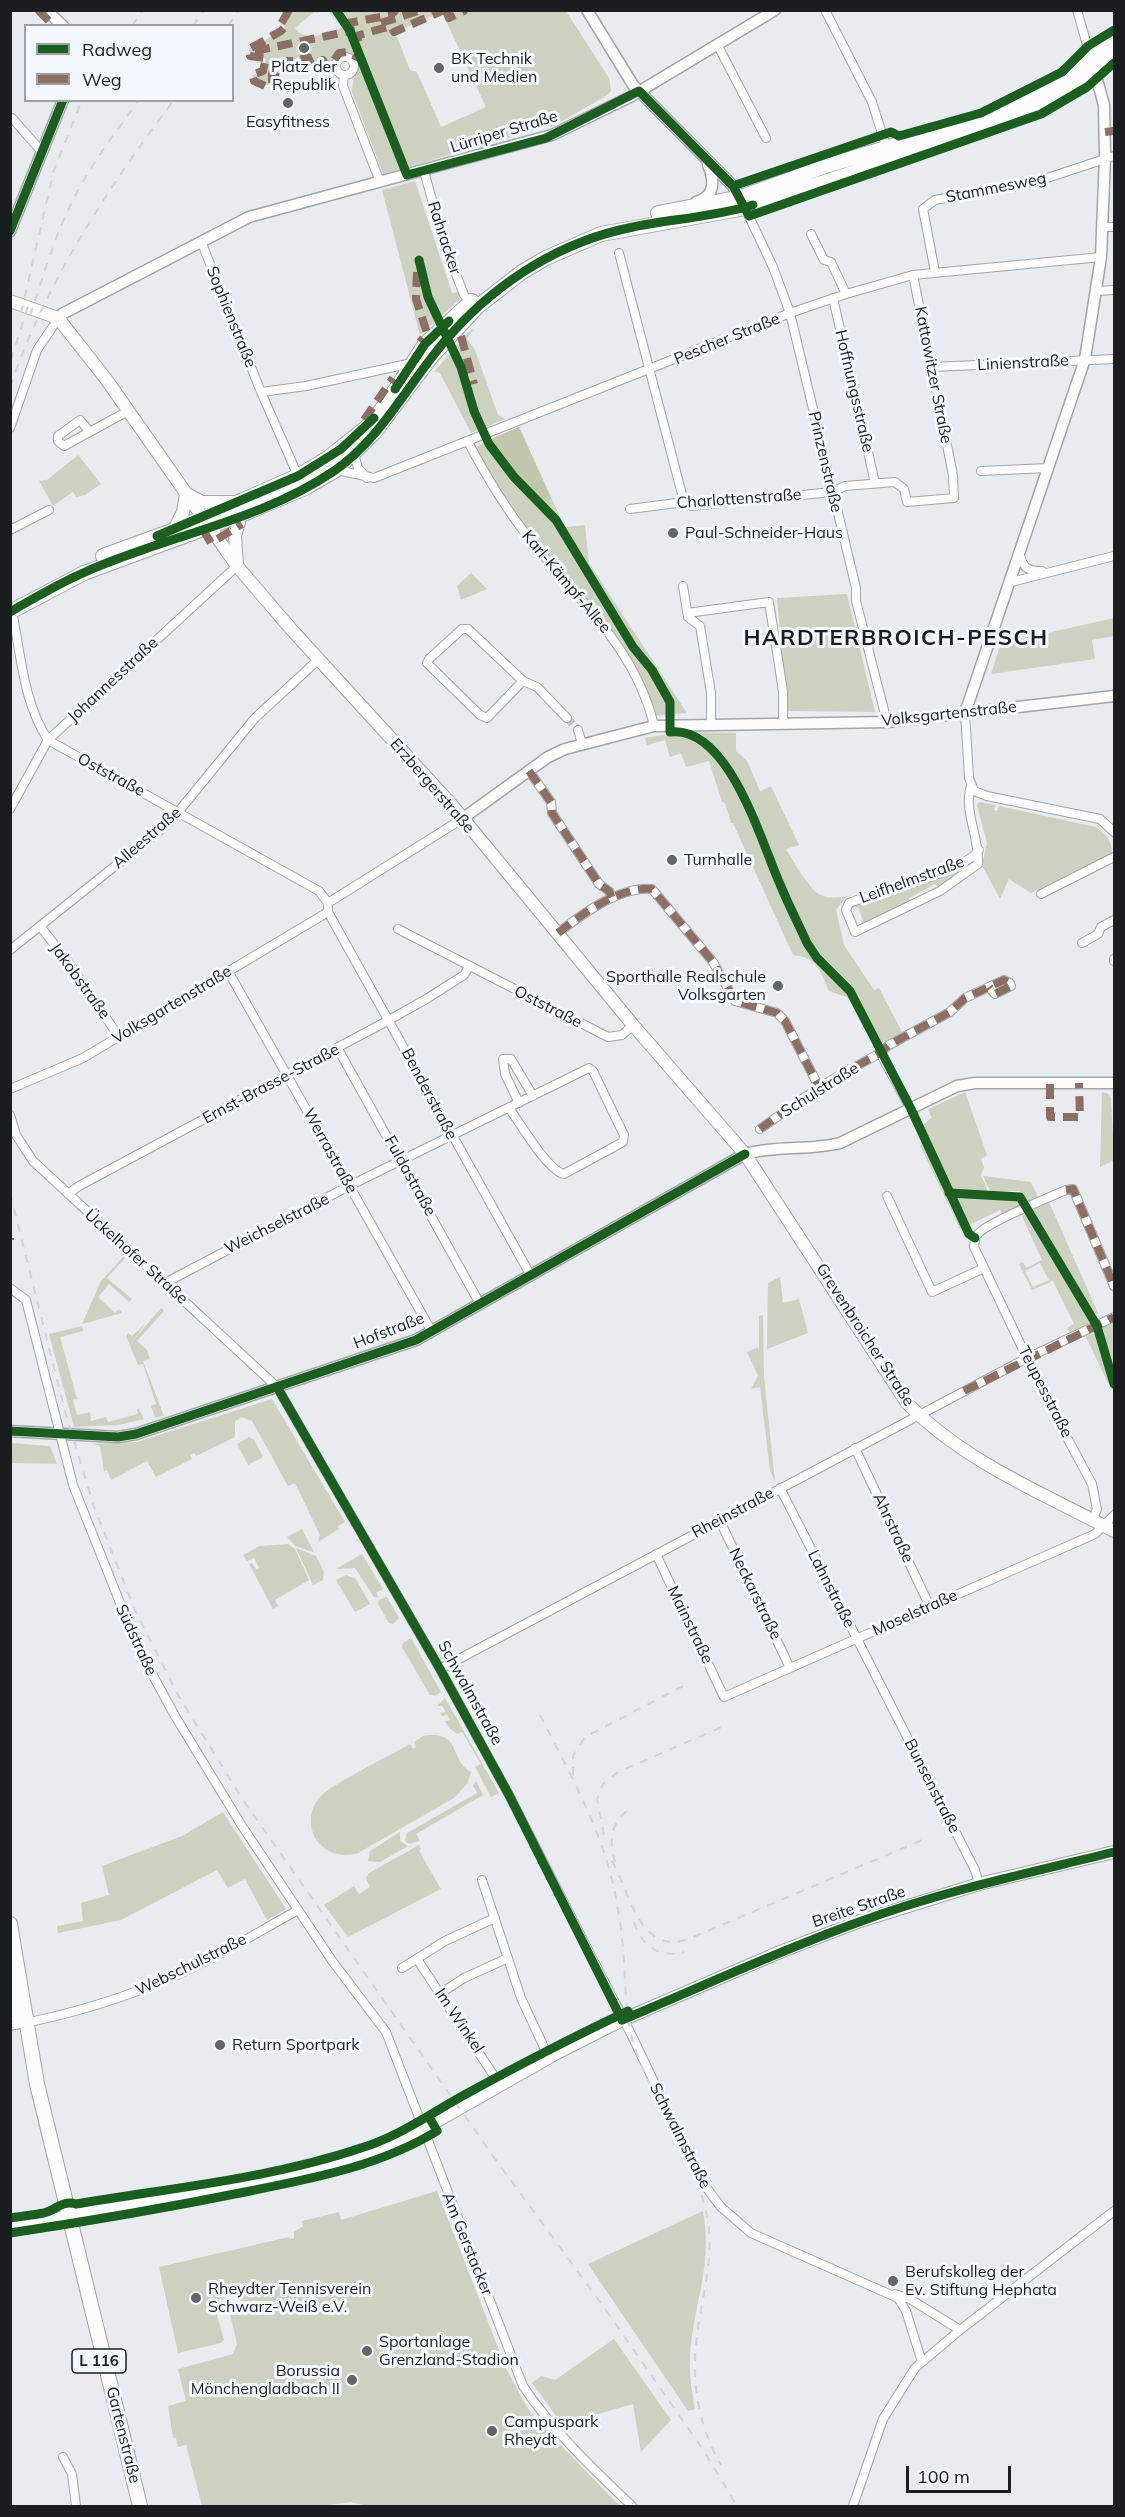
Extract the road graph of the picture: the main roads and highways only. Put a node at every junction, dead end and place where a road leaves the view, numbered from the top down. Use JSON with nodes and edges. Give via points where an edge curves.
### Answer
{"nodes":[{"id":1,"x":1114,"y":41,"type":"edge"},
{"id":2,"x":1114,"y":54,"type":"edge"},
{"id":3,"x":1092,"y":63,"type":"junction"},
{"id":4,"x":743,"y":202,"type":"junction"},
{"id":5,"x":10,"y":291,"type":"edge"},
{"id":6,"x":14,"y":305,"type":"edge"},
{"id":7,"x":60,"y":316,"type":"junction"},
{"id":8,"x":186,"y":494,"type":"junction"},
{"id":9,"x":239,"y":509,"type":"junction"},
{"id":10,"x":206,"y":522,"type":"junction"},
{"id":11,"x":174,"y":530,"type":"junction"},
{"id":12,"x":237,"y":566,"type":"junction"},
{"id":13,"x":11,"y":609,"type":"edge"},
{"id":14,"x":745,"y":1154,"type":"joint"},
{"id":15,"x":1104,"y":1525,"type":"edge"},
{"id":16,"x":1114,"y":1852,"type":"edge"},
{"id":17,"x":10,"y":1924,"type":"edge"},
{"id":18,"x":10,"y":1977,"type":"edge"},
{"id":19,"x":17,"y":2024,"type":"edge"},
{"id":20,"x":67,"y":2216,"type":"junction"},
{"id":21,"x":134,"y":2506,"type":"edge"},
{"id":22,"x":140,"y":2506,"type":"edge"}],
"edges":[{"from":1,"to":3,"type":"main road"},
{"from":2,"to":3,"type":"main road"},
{"from":3,"to":4,"type":"main road","via":[[994,114],[888,147]]},
{"from":3,"to":4,"type":"main road","via":[[1063,91],[984,130]]},
{"from":4,"to":9,"type":"main road","via":[[601,234],[522,272],[477,307],[452,333],[374,434],[336,470],[305,488]]},
{"from":4,"to":9,"type":"main road","via":[[658,213],[597,228],[516,266],[425,344],[367,427],[341,449]]},
{"from":5,"to":7,"type":"main road","via":[[18,299]]},
{"from":6,"to":7,"type":"main road"},
{"from":7,"to":8,"type":"main road","name":"Erzbergerstraße"},
{"from":8,"to":9,"type":"main road"},
{"from":8,"to":10,"type":"main road","name":"Erzbergerstraße"},
{"from":8,"to":11,"type":"main road"},
{"from":9,"to":10,"type":"main road"},
{"from":9,"to":12,"type":"main road","via":[[235,536]]},
{"from":10,"to":11,"type":"main road"},
{"from":10,"to":12,"type":"main road","name":"Erzbergerstraße"},
{"from":10,"to":13,"type":"main road","via":[[84,573]]},
{"from":11,"to":13,"type":"main road","via":[[88,563]]},
{"from":12,"to":14,"type":"main road","name":"Erzbergerstraße","via":[[462,819]]},
{"from":14,"to":15,"type":"main road","name":"Grevenbroicher Straße","via":[[907,1403],[940,1433],[984,1462]]},
{"from":16,"to":20,"type":"main road","name":"Breite Straße","via":[[979,1884],[860,1921],[750,1965],[622,2020],[400,2142],[314,2168]]},
{"from":17,"to":19,"type":"main road","number":"L 116"},
{"from":18,"to":19,"type":"main road","number":"L 116"},
{"from":19,"to":20,"type":"main road","name":"Gartenstraße","number":"L 116"},
{"from":20,"to":21,"type":"main road","name":"Gartenstraße","number":"L 116"},
{"from":20,"to":22,"type":"main road","name":"Gartenstraße","number":"L 116"}]}
